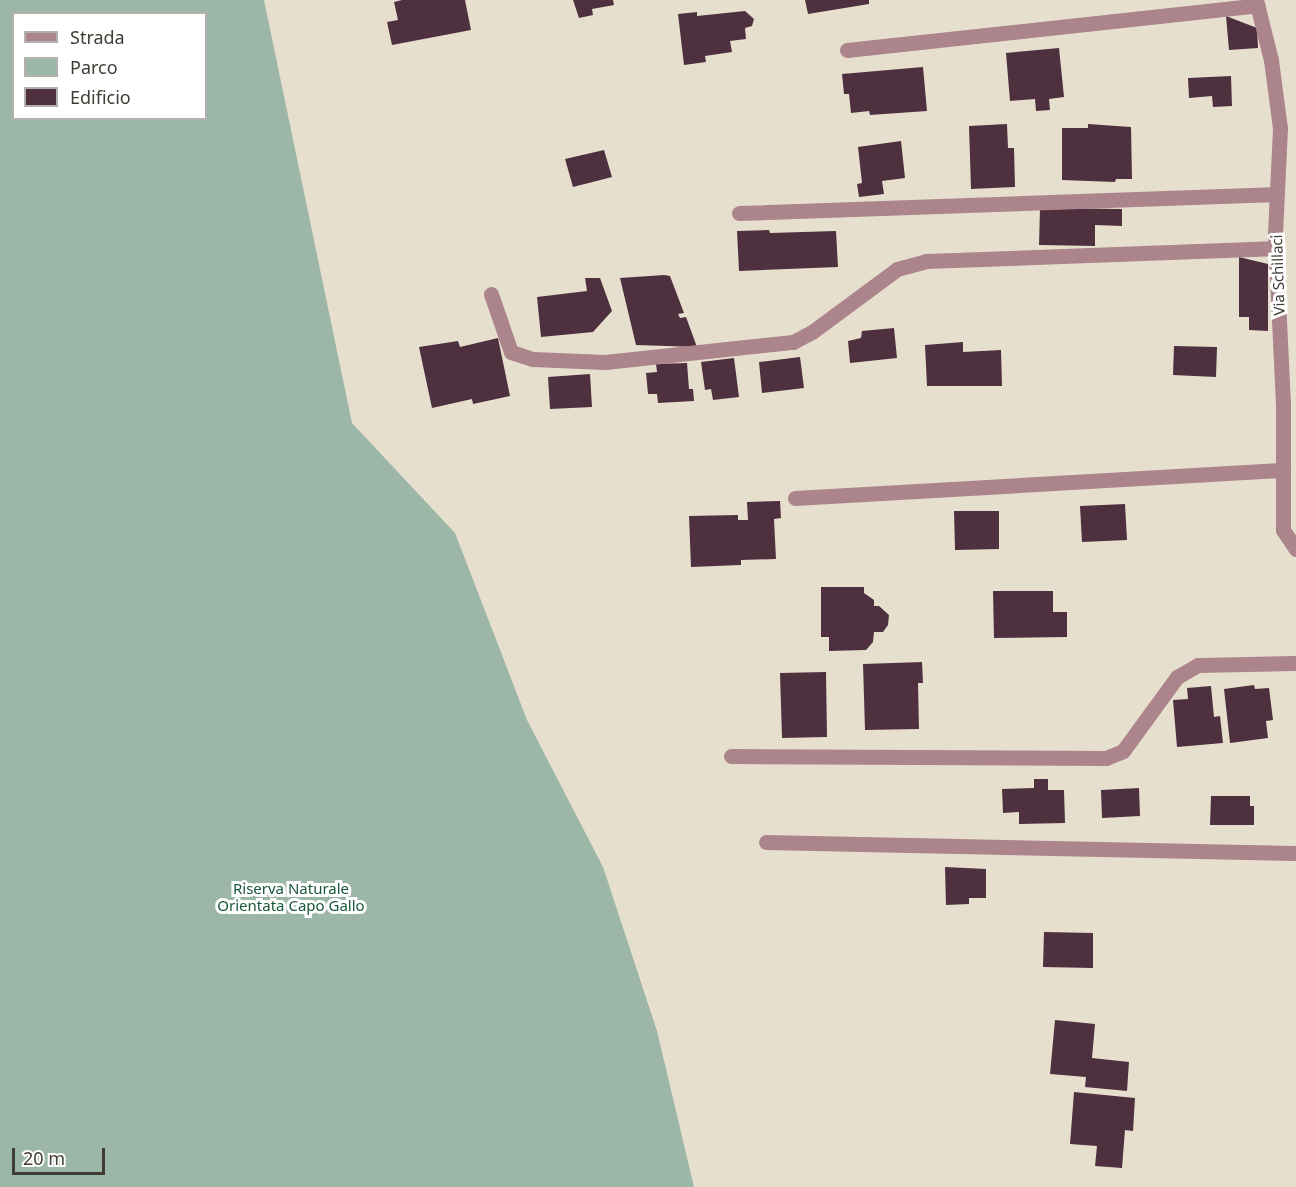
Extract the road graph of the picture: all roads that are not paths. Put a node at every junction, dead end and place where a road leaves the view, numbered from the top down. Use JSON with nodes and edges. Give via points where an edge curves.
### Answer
{"nodes":[{"id":1,"x":1257,"y":3,"type":"edge"},
{"id":2,"x":847,"y":50,"type":"dead end"},
{"id":3,"x":1277,"y":194,"type":"junction"},
{"id":4,"x":739,"y":213,"type":"dead end"},
{"id":5,"x":1276,"y":248,"type":"junction"},
{"id":6,"x":491,"y":294,"type":"dead end"},
{"id":7,"x":1283,"y":470,"type":"junction"},
{"id":8,"x":795,"y":498,"type":"dead end"},
{"id":9,"x":1296,"y":549,"type":"edge"},
{"id":10,"x":1296,"y":663,"type":"edge"},
{"id":11,"x":731,"y":756,"type":"dead end"},
{"id":12,"x":766,"y":842,"type":"dead end"},
{"id":13,"x":1296,"y":853,"type":"edge"}],
"edges":[{"from":1,"to":2,"type":"street"},
{"from":1,"to":3,"type":"street","name":"Via Schillaci","via":[[1280,129]]},
{"from":3,"to":4,"type":"street"},
{"from":3,"to":5,"type":"street","name":"Via Schillaci"},
{"from":5,"to":6,"type":"street","via":[[926,261],[897,269],[812,332],[792,342],[605,362],[533,359],[511,352]]},
{"from":5,"to":7,"type":"street","name":"Via Schillaci"},
{"from":7,"to":8,"type":"street"},
{"from":7,"to":9,"type":"street","name":"Via Schillaci","via":[[1282,530]]},
{"from":10,"to":11,"type":"street","via":[[1198,665],[1177,677],[1123,751],[1106,758]]},
{"from":12,"to":13,"type":"street"}]}
